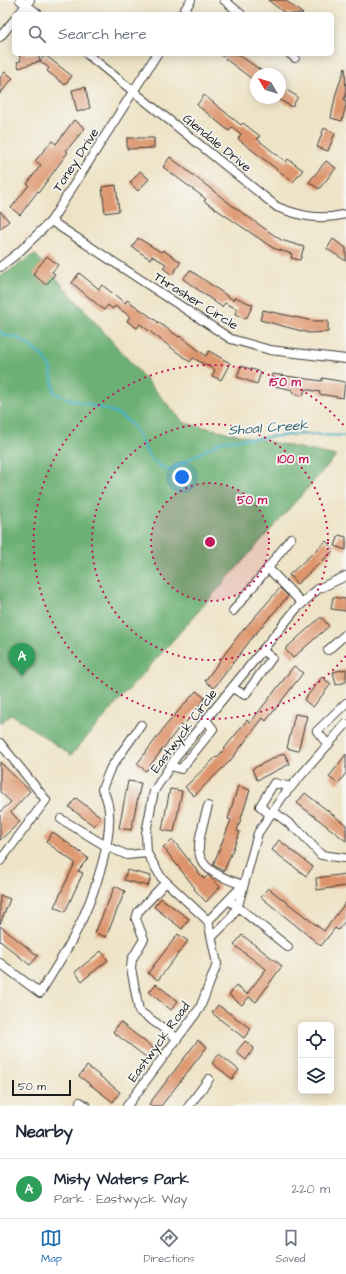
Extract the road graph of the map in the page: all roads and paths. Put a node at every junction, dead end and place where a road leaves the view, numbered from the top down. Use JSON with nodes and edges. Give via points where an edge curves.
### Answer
{"nodes":[{"id":1,"x":191,"y":0,"type":"edge"},
{"id":2,"x":224,"y":0,"type":"edge"},
{"id":3,"x":26,"y":2,"type":"edge"},
{"id":4,"x":20,"y":12,"type":"edge"},
{"id":5,"x":36,"y":12,"type":"edge"},
{"id":6,"x":183,"y":12,"type":"edge"},
{"id":7,"x":239,"y":12,"type":"edge"},
{"id":8,"x":12,"y":22,"type":"edge"},
{"id":9,"x":0,"y":37,"type":"edge"},
{"id":10,"x":89,"y":56,"type":"edge"},
{"id":11,"x":157,"y":56,"type":"edge"},
{"id":12,"x":134,"y":92,"type":"junction"},
{"id":13,"x":346,"y":214,"type":"edge"},
{"id":14,"x":51,"y":221,"type":"junction"},
{"id":15,"x":0,"y":267,"type":"edge"},
{"id":16,"x":346,"y":359,"type":"edge"},
{"id":17,"x":291,"y":538,"type":"dead end"},
{"id":18,"x":268,"y":568,"type":"junction"},
{"id":19,"x":346,"y":576,"type":"edge"},
{"id":20,"x":302,"y":603,"type":"junction"},
{"id":21,"x":233,"y":611,"type":"dead end"},
{"id":22,"x":346,"y":634,"type":"edge"},
{"id":23,"x":262,"y":650,"type":"junction"},
{"id":24,"x":328,"y":650,"type":"dead end"},
{"id":25,"x":232,"y":688,"type":"junction"},
{"id":26,"x":346,"y":703,"type":"edge"},
{"id":27,"x":206,"y":720,"type":"junction"},
{"id":28,"x":346,"y":724,"type":"edge"},
{"id":29,"x":141,"y":725,"type":"dead end"},
{"id":30,"x":0,"y":743,"type":"edge"},
{"id":31,"x":328,"y":745,"type":"junction"},
{"id":32,"x":170,"y":766,"type":"junction"},
{"id":33,"x":291,"y":787,"type":"junction"},
{"id":34,"x":208,"y":806,"type":"dead end"},
{"id":35,"x":271,"y":813,"type":"junction"},
{"id":36,"x":61,"y":819,"type":"dead end"},
{"id":37,"x":106,"y":846,"type":"junction"},
{"id":38,"x":148,"y":853,"type":"junction"},
{"id":39,"x":344,"y":858,"type":"dead end"},
{"id":40,"x":0,"y":861,"type":"edge"},
{"id":41,"x":166,"y":882,"type":"junction"},
{"id":42,"x":243,"y":885,"type":"junction"},
{"id":43,"x":229,"y":900,"type":"junction"},
{"id":44,"x":238,"y":906,"type":"junction"},
{"id":45,"x":208,"y":921,"type":"junction"},
{"id":46,"x":212,"y":937,"type":"junction"},
{"id":47,"x":288,"y":947,"type":"dead end"},
{"id":48,"x":0,"y":963,"type":"edge"},
{"id":49,"x":177,"y":1038,"type":"junction"},
{"id":50,"x":209,"y":1079,"type":"dead end"},
{"id":51,"x":131,"y":1105,"type":"edge"},
{"id":52,"x":189,"y":1106,"type":"edge"}],
"edges":[{"from":1,"to":6,"type":"street"},
{"from":2,"to":7,"type":"street"},
{"from":3,"to":4,"type":"street"},
{"from":3,"to":5,"type":"street"},
{"from":8,"to":9,"type":"street"},
{"from":10,"to":12,"type":"street","name":"Glendale Drive"},
{"from":11,"to":12,"type":"street","name":"Toney Drive"},
{"from":12,"to":13,"type":"street","name":"Glendale Drive","via":[[277,206],[300,216],[320,218]]},
{"from":12,"to":14,"type":"street","name":"Toney Drive"},
{"from":14,"to":15,"type":"street","name":"Toney Drive"},
{"from":14,"to":16,"type":"street","name":"Thrasher Circle","via":[[230,339],[270,350]]},
{"from":17,"to":18,"type":"street"},
{"from":18,"to":20,"type":"street"},
{"from":18,"to":21,"type":"street"},
{"from":19,"to":20,"type":"street","name":"Eastwyck Circle","via":[[318,589]]},
{"from":20,"to":23,"type":"street","name":"Eastwyck Circle"},
{"from":22,"to":24,"type":"street"},
{"from":23,"to":25,"type":"street","name":"Eastwyck Circle"},
{"from":23,"to":25,"type":"street","via":[[272,658],[245,695]]},
{"from":25,"to":27,"type":"street","name":"Eastwyck Circle"},
{"from":26,"to":31,"type":"street","via":[[317,731]]},
{"from":27,"to":32,"type":"street","name":"Eastwyck Circle"},
{"from":27,"to":32,"type":"street","via":[[213,729],[181,769]]},
{"from":28,"to":31,"type":"street"},
{"from":29,"to":37,"type":"street","via":[[110,769],[102,789],[106,795],[109,813]]},
{"from":30,"to":40,"type":"street","via":[[46,800]]},
{"from":31,"to":33,"type":"street"},
{"from":32,"to":38,"type":"street","name":"Eastwyck Circle","via":[[154,791],[146,833]]},
{"from":33,"to":35,"type":"street"},
{"from":33,"to":35,"type":"street","via":[[274,784],[260,806]]},
{"from":34,"to":42,"type":"street","via":[[198,841],[199,855],[209,870],[222,878]]},
{"from":35,"to":39,"type":"street","via":[[301,833],[321,855]]},
{"from":35,"to":42,"type":"street","via":[[258,833]]},
{"from":36,"to":37,"type":"street"},
{"from":37,"to":38,"type":"street","via":[[127,855]]},
{"from":37,"to":48,"type":"street","via":[[96,887],[79,925],[40,993]]},
{"from":38,"to":41,"type":"street","name":"Eastwyck Circle"},
{"from":41,"to":45,"type":"street","name":"Eastwyck Circle"},
{"from":41,"to":49,"type":"street","via":[[138,912],[136,919],[144,939],[132,959],[131,968],[139,1011]]},
{"from":42,"to":43,"type":"street"},
{"from":42,"to":44,"type":"street"},
{"from":43,"to":44,"type":"street"},
{"from":43,"to":45,"type":"street"},
{"from":44,"to":46,"type":"street","via":[[230,919]]},
{"from":44,"to":47,"type":"street"},
{"from":45,"to":46,"type":"street","name":"Eastwyck Road"},
{"from":46,"to":49,"type":"street","name":"Eastwyck Road","via":[[217,964],[200,1008]]},
{"from":49,"to":51,"type":"street","name":"Eastwyck Road"},
{"from":50,"to":52,"type":"street"}]}
